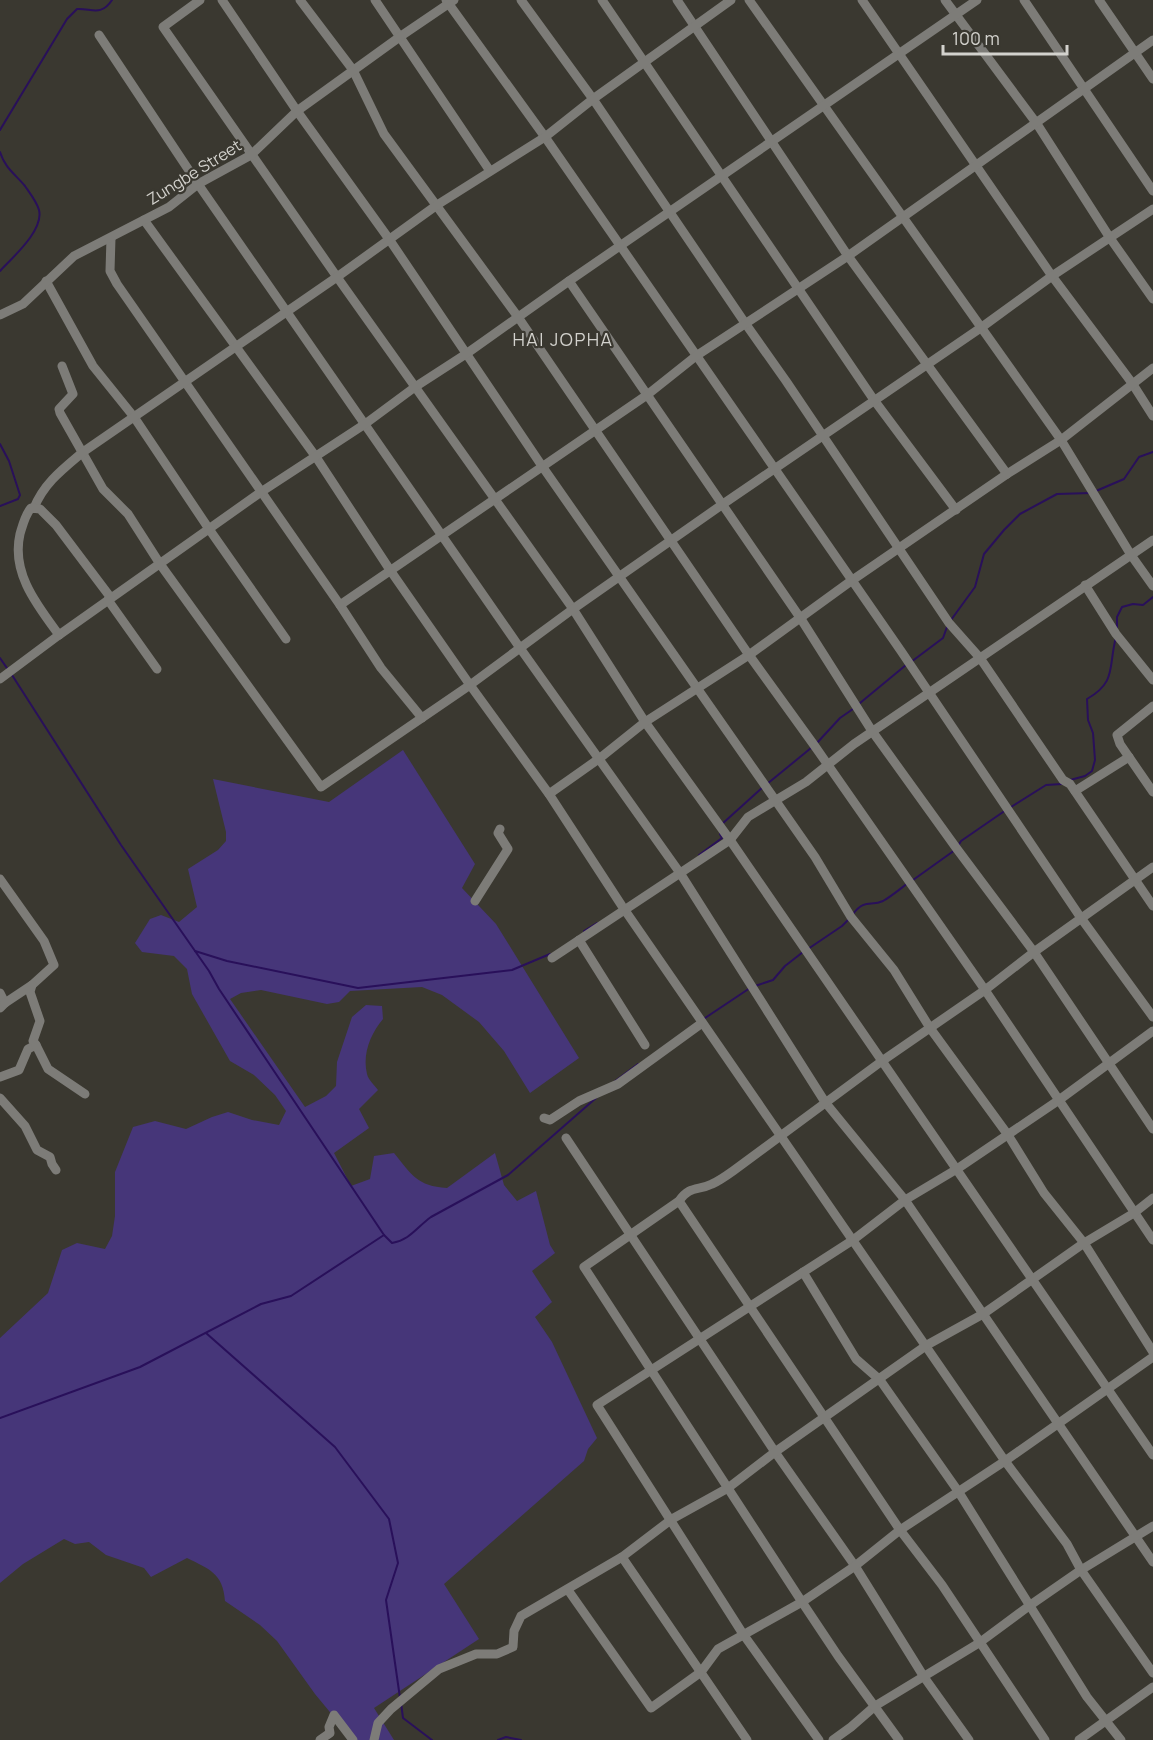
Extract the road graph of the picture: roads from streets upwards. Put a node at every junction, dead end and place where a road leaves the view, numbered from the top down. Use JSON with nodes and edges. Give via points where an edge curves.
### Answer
{"nodes":[{"id":1,"x":200,"y":0,"type":"edge"},
{"id":2,"x":222,"y":0,"type":"edge"},
{"id":3,"x":300,"y":0,"type":"edge"},
{"id":4,"x":375,"y":0,"type":"edge"},
{"id":5,"x":521,"y":0,"type":"edge"},
{"id":6,"x":602,"y":0,"type":"edge"},
{"id":7,"x":677,"y":0,"type":"edge"},
{"id":8,"x":731,"y":0,"type":"edge"},
{"id":9,"x":748,"y":0,"type":"edge"},
{"id":10,"x":862,"y":0,"type":"edge"},
{"id":11,"x":945,"y":0,"type":"edge"},
{"id":12,"x":977,"y":0,"type":"edge"},
{"id":13,"x":1024,"y":0,"type":"edge"},
{"id":14,"x":1099,"y":0,"type":"edge"},
{"id":15,"x":450,"y":1,"type":"edge"},
{"id":16,"x":955,"y":15,"type":"junction"},
{"id":17,"x":694,"y":25,"type":"junction"},
{"id":18,"x":99,"y":35,"type":"dead end"},
{"id":19,"x":401,"y":36,"type":"junction"},
{"id":20,"x":1153,"y":40,"type":"edge"},
{"id":21,"x":1135,"y":52,"type":"junction"},
{"id":22,"x":898,"y":53,"type":"junction"},
{"id":23,"x":644,"y":62,"type":"junction"},
{"id":24,"x":353,"y":70,"type":"junction"},
{"id":25,"x":1153,"y":79,"type":"edge"},
{"id":26,"x":1083,"y":89,"type":"junction"},
{"id":27,"x":593,"y":99,"type":"junction"},
{"id":28,"x":824,"y":105,"type":"junction"},
{"id":29,"x":297,"y":111,"type":"junction"},
{"id":30,"x":1036,"y":124,"type":"junction"},
{"id":31,"x":545,"y":137,"type":"junction"},
{"id":32,"x":772,"y":142,"type":"junction"},
{"id":33,"x":251,"y":155,"type":"junction"},
{"id":34,"x":975,"y":165,"type":"junction"},
{"id":35,"x":490,"y":171,"type":"junction"},
{"id":36,"x":721,"y":176,"type":"junction"},
{"id":37,"x":198,"y":184,"type":"junction"},
{"id":38,"x":1153,"y":191,"type":"edge"},
{"id":39,"x":437,"y":205,"type":"junction"},
{"id":40,"x":1153,"y":209,"type":"edge"},
{"id":41,"x":670,"y":212,"type":"junction"},
{"id":42,"x":902,"y":217,"type":"junction"},
{"id":43,"x":144,"y":220,"type":"junction"},
{"id":44,"x":111,"y":238,"type":"junction"},
{"id":45,"x":1110,"y":238,"type":"junction"},
{"id":46,"x":389,"y":239,"type":"junction"},
{"id":47,"x":620,"y":246,"type":"junction"},
{"id":48,"x":848,"y":256,"type":"junction"},
{"id":49,"x":1052,"y":276,"type":"junction"},
{"id":50,"x":337,"y":277,"type":"junction"},
{"id":51,"x":46,"y":281,"type":"junction"},
{"id":52,"x":568,"y":281,"type":"junction"},
{"id":53,"x":799,"y":290,"type":"junction"},
{"id":54,"x":1153,"y":299,"type":"edge"},
{"id":55,"x":287,"y":312,"type":"junction"},
{"id":56,"x":0,"y":315,"type":"edge"},
{"id":57,"x":518,"y":317,"type":"junction"},
{"id":58,"x":745,"y":323,"type":"junction"},
{"id":59,"x":982,"y":327,"type":"junction"},
{"id":60,"x":236,"y":346,"type":"junction"},
{"id":61,"x":466,"y":354,"type":"junction"},
{"id":62,"x":696,"y":357,"type":"junction"},
{"id":63,"x":928,"y":364,"type":"junction"},
{"id":64,"x":62,"y":366,"type":"dead end"},
{"id":65,"x":1153,"y":368,"type":"edge"},
{"id":66,"x":184,"y":381,"type":"junction"},
{"id":67,"x":1132,"y":383,"type":"junction"},
{"id":68,"x":415,"y":387,"type":"junction"},
{"id":69,"x":646,"y":395,"type":"junction"},
{"id":70,"x":874,"y":400,"type":"junction"},
{"id":71,"x":1153,"y":416,"type":"edge"},
{"id":72,"x":134,"y":417,"type":"junction"},
{"id":73,"x":365,"y":424,"type":"junction"},
{"id":74,"x":594,"y":431,"type":"junction"},
{"id":75,"x":823,"y":437,"type":"junction"},
{"id":76,"x":1060,"y":440,"type":"junction"},
{"id":77,"x":83,"y":452,"type":"junction"},
{"id":78,"x":316,"y":457,"type":"junction"},
{"id":79,"x":542,"y":466,"type":"junction"},
{"id":80,"x":775,"y":469,"type":"junction"},
{"id":81,"x":1007,"y":474,"type":"junction"},
{"id":82,"x":261,"y":492,"type":"junction"},
{"id":83,"x":494,"y":499,"type":"junction"},
{"id":84,"x":723,"y":504,"type":"junction"},
{"id":85,"x":34,"y":508,"type":"junction"},
{"id":86,"x":956,"y":510,"type":"junction"},
{"id":87,"x":209,"y":529,"type":"junction"},
{"id":88,"x":442,"y":535,"type":"junction"},
{"id":89,"x":1153,"y":540,"type":"edge"},
{"id":90,"x":672,"y":542,"type":"junction"},
{"id":91,"x":898,"y":549,"type":"junction"},
{"id":92,"x":1131,"y":555,"type":"junction"},
{"id":93,"x":160,"y":564,"type":"junction"},
{"id":94,"x":390,"y":570,"type":"junction"},
{"id":95,"x":620,"y":578,"type":"junction"},
{"id":96,"x":851,"y":581,"type":"junction"},
{"id":97,"x":1085,"y":585,"type":"junction"},
{"id":98,"x":1153,"y":585,"type":"edge"},
{"id":99,"x":110,"y":599,"type":"junction"},
{"id":100,"x":340,"y":605,"type":"junction"},
{"id":101,"x":573,"y":609,"type":"junction"},
{"id":102,"x":801,"y":619,"type":"junction"},
{"id":103,"x":59,"y":635,"type":"junction"},
{"id":104,"x":286,"y":639,"type":"dead end"},
{"id":105,"x":520,"y":648,"type":"junction"},
{"id":106,"x":749,"y":655,"type":"junction"},
{"id":107,"x":980,"y":658,"type":"junction"},
{"id":108,"x":157,"y":669,"type":"dead end"},
{"id":109,"x":2,"y":678,"type":"edge"},
{"id":110,"x":1153,"y":680,"type":"edge"},
{"id":111,"x":470,"y":685,"type":"junction"},
{"id":112,"x":696,"y":688,"type":"junction"},
{"id":113,"x":928,"y":693,"type":"junction"},
{"id":114,"x":1153,"y":706,"type":"edge"},
{"id":115,"x":422,"y":718,"type":"junction"},
{"id":116,"x":645,"y":722,"type":"junction"},
{"id":117,"x":872,"y":731,"type":"junction"},
{"id":118,"x":1128,"y":757,"type":"junction"},
{"id":119,"x":600,"y":758,"type":"junction"},
{"id":120,"x":827,"y":764,"type":"junction"},
{"id":121,"x":1069,"y":785,"type":"junction"},
{"id":122,"x":1153,"y":792,"type":"edge"},
{"id":123,"x":549,"y":794,"type":"junction"},
{"id":124,"x":774,"y":800,"type":"junction"},
{"id":125,"x":500,"y":829,"type":"dead end"},
{"id":126,"x":730,"y":840,"type":"junction"},
{"id":127,"x":1153,"y":867,"type":"edge"},
{"id":128,"x":680,"y":873,"type":"junction"},
{"id":129,"x":0,"y":879,"type":"edge"},
{"id":130,"x":1134,"y":879,"type":"junction"},
{"id":131,"x":475,"y":901,"type":"dead end"},
{"id":132,"x":1153,"y":906,"type":"edge"},
{"id":133,"x":624,"y":909,"type":"junction"},
{"id":134,"x":1081,"y":918,"type":"junction"},
{"id":135,"x":579,"y":940,"type":"junction"},
{"id":136,"x":1034,"y":952,"type":"junction"},
{"id":137,"x":552,"y":958,"type":"dead end"},
{"id":138,"x":32,"y":985,"type":"junction"},
{"id":139,"x":985,"y":990,"type":"junction"},
{"id":140,"x":0,"y":993,"type":"edge"},
{"id":141,"x":3,"y":1006,"type":"edge"},
{"id":142,"x":1153,"y":1017,"type":"edge"},
{"id":143,"x":702,"y":1023,"type":"junction"},
{"id":144,"x":930,"y":1028,"type":"junction"},
{"id":145,"x":1153,"y":1031,"type":"edge"},
{"id":146,"x":36,"y":1044,"type":"junction"},
{"id":147,"x":645,"y":1045,"type":"dead end"},
{"id":148,"x":882,"y":1061,"type":"junction"},
{"id":149,"x":1108,"y":1064,"type":"junction"},
{"id":150,"x":0,"y":1077,"type":"edge"},
{"id":151,"x":85,"y":1094,"type":"dead end"},
{"id":152,"x":0,"y":1098,"type":"edge"},
{"id":153,"x":1059,"y":1100,"type":"junction"},
{"id":154,"x":825,"y":1102,"type":"junction"},
{"id":155,"x":544,"y":1118,"type":"dead end"},
{"id":156,"x":1153,"y":1129,"type":"edge"},
{"id":157,"x":1008,"y":1135,"type":"junction"},
{"id":158,"x":781,"y":1136,"type":"junction"},
{"id":159,"x":566,"y":1138,"type":"dead end"},
{"id":160,"x":957,"y":1169,"type":"junction"},
{"id":161,"x":56,"y":1170,"type":"dead end"},
{"id":162,"x":1153,"y":1198,"type":"edge"},
{"id":163,"x":905,"y":1200,"type":"junction"},
{"id":164,"x":679,"y":1201,"type":"junction"},
{"id":165,"x":1134,"y":1213,"type":"junction"},
{"id":166,"x":632,"y":1235,"type":"junction"},
{"id":167,"x":853,"y":1240,"type":"junction"},
{"id":168,"x":1153,"y":1240,"type":"edge"},
{"id":169,"x":1083,"y":1243,"type":"junction"},
{"id":170,"x":802,"y":1272,"type":"junction"},
{"id":171,"x":1032,"y":1278,"type":"junction"},
{"id":172,"x":751,"y":1306,"type":"junction"},
{"id":173,"x":983,"y":1314,"type":"junction"},
{"id":174,"x":700,"y":1338,"type":"junction"},
{"id":175,"x":927,"y":1345,"type":"junction"},
{"id":176,"x":1153,"y":1352,"type":"edge"},
{"id":177,"x":1153,"y":1358,"type":"edge"},
{"id":178,"x":651,"y":1370,"type":"junction"},
{"id":179,"x":880,"y":1380,"type":"junction"},
{"id":180,"x":1108,"y":1389,"type":"junction"},
{"id":181,"x":824,"y":1417,"type":"junction"},
{"id":182,"x":1057,"y":1423,"type":"junction"},
{"id":183,"x":775,"y":1452,"type":"junction"},
{"id":184,"x":1153,"y":1455,"type":"edge"},
{"id":185,"x":1005,"y":1461,"type":"junction"},
{"id":186,"x":728,"y":1488,"type":"junction"},
{"id":187,"x":958,"y":1491,"type":"junction"},
{"id":188,"x":672,"y":1520,"type":"junction"},
{"id":189,"x":1153,"y":1526,"type":"edge"},
{"id":190,"x":900,"y":1530,"type":"junction"},
{"id":191,"x":1137,"y":1537,"type":"junction"},
{"id":192,"x":622,"y":1557,"type":"junction"},
{"id":193,"x":1153,"y":1562,"type":"edge"},
{"id":194,"x":855,"y":1566,"type":"junction"},
{"id":195,"x":1081,"y":1570,"type":"junction"},
{"id":196,"x":568,"y":1590,"type":"junction"},
{"id":197,"x":802,"y":1602,"type":"junction"},
{"id":198,"x":1029,"y":1606,"type":"junction"},
{"id":199,"x":743,"y":1634,"type":"junction"},
{"id":200,"x":979,"y":1643,"type":"junction"},
{"id":201,"x":701,"y":1672,"type":"junction"},
{"id":202,"x":1153,"y":1673,"type":"edge"},
{"id":203,"x":924,"y":1677,"type":"junction"},
{"id":204,"x":1153,"y":1686,"type":"edge"},
{"id":205,"x":875,"y":1706,"type":"junction"},
{"id":206,"x":1107,"y":1720,"type":"junction"},
{"id":207,"x":320,"y":1740,"type":"edge"},
{"id":208,"x":353,"y":1740,"type":"edge"},
{"id":209,"x":374,"y":1740,"type":"edge"},
{"id":210,"x":747,"y":1740,"type":"edge"},
{"id":211,"x":819,"y":1740,"type":"edge"},
{"id":212,"x":833,"y":1740,"type":"edge"},
{"id":213,"x":899,"y":1740,"type":"edge"},
{"id":214,"x":969,"y":1740,"type":"edge"},
{"id":215,"x":1045,"y":1740,"type":"edge"},
{"id":216,"x":1078,"y":1740,"type":"edge"},
{"id":217,"x":1121,"y":1740,"type":"edge"}],
"edges":[{"from":1,"to":33,"type":"street","via":[[164,27]]},
{"from":2,"to":29,"type":"street"},
{"from":3,"to":24,"type":"street"},
{"from":4,"to":19,"type":"street"},
{"from":5,"to":27,"type":"street"},
{"from":6,"to":23,"type":"street"},
{"from":7,"to":17,"type":"street"},
{"from":8,"to":17,"type":"street"},
{"from":9,"to":28,"type":"street"},
{"from":10,"to":22,"type":"street"},
{"from":11,"to":16,"type":"street"},
{"from":12,"to":16,"type":"street"},
{"from":13,"to":26,"type":"street"},
{"from":14,"to":21,"type":"street"},
{"from":15,"to":19,"type":"street","name":"Zungbe Street"},
{"from":15,"to":31,"type":"street"},
{"from":16,"to":22,"type":"street"},
{"from":16,"to":30,"type":"street"},
{"from":17,"to":23,"type":"street"},
{"from":17,"to":32,"type":"street"},
{"from":18,"to":37,"type":"street"},
{"from":19,"to":24,"type":"street","name":"Zungbe Street"},
{"from":19,"to":35,"type":"street"},
{"from":20,"to":21,"type":"street"},
{"from":21,"to":25,"type":"street"},
{"from":21,"to":26,"type":"street"},
{"from":22,"to":28,"type":"street"},
{"from":22,"to":34,"type":"street"},
{"from":23,"to":27,"type":"street"},
{"from":23,"to":36,"type":"street"},
{"from":24,"to":29,"type":"street","name":"Zungbe Street"},
{"from":24,"to":39,"type":"street","via":[[384,134]]},
{"from":26,"to":30,"type":"street"},
{"from":26,"to":38,"type":"street"},
{"from":27,"to":31,"type":"street"},
{"from":27,"to":41,"type":"street"},
{"from":28,"to":32,"type":"street"},
{"from":28,"to":42,"type":"street"},
{"from":29,"to":33,"type":"street","name":"Zungbe Street"},
{"from":29,"to":46,"type":"street"},
{"from":30,"to":34,"type":"street"},
{"from":30,"to":45,"type":"street"},
{"from":31,"to":35,"type":"street"},
{"from":31,"to":47,"type":"street"},
{"from":32,"to":36,"type":"street"},
{"from":32,"to":48,"type":"street"},
{"from":33,"to":37,"type":"street","name":"Zungbe Street"},
{"from":33,"to":50,"type":"street"},
{"from":34,"to":42,"type":"street"},
{"from":34,"to":49,"type":"street"},
{"from":35,"to":39,"type":"street"},
{"from":36,"to":41,"type":"street"},
{"from":36,"to":53,"type":"street"},
{"from":37,"to":43,"type":"street","name":"Zungbe Street","via":[[169,207]]},
{"from":37,"to":55,"type":"street"},
{"from":39,"to":46,"type":"street"},
{"from":39,"to":57,"type":"street"},
{"from":40,"to":45,"type":"street"},
{"from":41,"to":47,"type":"street"},
{"from":41,"to":58,"type":"street"},
{"from":42,"to":48,"type":"street"},
{"from":42,"to":59,"type":"street"},
{"from":43,"to":44,"type":"street","name":"Zungbe Street"},
{"from":43,"to":60,"type":"street"},
{"from":44,"to":51,"type":"street","name":"Zungbe Street","via":[[74,256]]},
{"from":44,"to":66,"type":"street","via":[[113,278]]},
{"from":45,"to":49,"type":"street"},
{"from":45,"to":54,"type":"street"},
{"from":46,"to":50,"type":"street"},
{"from":46,"to":61,"type":"street"},
{"from":47,"to":52,"type":"street"},
{"from":47,"to":62,"type":"street"},
{"from":48,"to":53,"type":"street"},
{"from":48,"to":63,"type":"street"},
{"from":49,"to":59,"type":"street"},
{"from":49,"to":67,"type":"street"},
{"from":50,"to":55,"type":"street"},
{"from":50,"to":68,"type":"street"},
{"from":51,"to":56,"type":"street","name":"Zungbe Street","via":[[22,303]]},
{"from":51,"to":72,"type":"street","via":[[93,366]]},
{"from":52,"to":57,"type":"street"},
{"from":52,"to":69,"type":"street"},
{"from":53,"to":58,"type":"street"},
{"from":53,"to":70,"type":"street"},
{"from":55,"to":60,"type":"street"},
{"from":55,"to":73,"type":"street"},
{"from":57,"to":61,"type":"street"},
{"from":57,"to":74,"type":"street"},
{"from":58,"to":62,"type":"street"},
{"from":58,"to":75,"type":"street"},
{"from":59,"to":63,"type":"street"},
{"from":59,"to":76,"type":"street"},
{"from":60,"to":66,"type":"street"},
{"from":60,"to":78,"type":"street"},
{"from":61,"to":68,"type":"street"},
{"from":61,"to":79,"type":"street"},
{"from":62,"to":69,"type":"street"},
{"from":62,"to":80,"type":"street"},
{"from":63,"to":70,"type":"street"},
{"from":63,"to":81,"type":"street"},
{"from":64,"to":77,"type":"street","via":[[73,394],[59,408],[60,413]]},
{"from":65,"to":67,"type":"street"},
{"from":66,"to":72,"type":"street"},
{"from":66,"to":82,"type":"street"},
{"from":67,"to":71,"type":"street"},
{"from":67,"to":76,"type":"street"},
{"from":68,"to":73,"type":"street"},
{"from":68,"to":83,"type":"street"},
{"from":69,"to":74,"type":"street"},
{"from":69,"to":84,"type":"street"},
{"from":70,"to":75,"type":"street"},
{"from":70,"to":86,"type":"street"},
{"from":72,"to":77,"type":"street"},
{"from":72,"to":87,"type":"street"},
{"from":73,"to":78,"type":"street"},
{"from":73,"to":88,"type":"street"},
{"from":74,"to":79,"type":"street"},
{"from":74,"to":90,"type":"street"},
{"from":75,"to":80,"type":"street"},
{"from":75,"to":91,"type":"street"},
{"from":76,"to":81,"type":"street"},
{"from":76,"to":92,"type":"street"},
{"from":77,"to":85,"type":"street","via":[[52,477]]},
{"from":77,"to":93,"type":"street","via":[[103,489],[128,514]]},
{"from":78,"to":82,"type":"street"},
{"from":78,"to":94,"type":"street"},
{"from":79,"to":83,"type":"street"},
{"from":79,"to":95,"type":"street"},
{"from":80,"to":84,"type":"street"},
{"from":80,"to":96,"type":"street"},
{"from":81,"to":86,"type":"street"},
{"from":82,"to":87,"type":"street"},
{"from":82,"to":100,"type":"street"},
{"from":83,"to":88,"type":"street"},
{"from":83,"to":101,"type":"street"},
{"from":84,"to":90,"type":"street"},
{"from":84,"to":102,"type":"street"},
{"from":85,"to":99,"type":"street","via":[[56,525]]},
{"from":85,"to":103,"type":"street","via":[[24,519],[17,552],[29,592]]},
{"from":86,"to":91,"type":"street"},
{"from":87,"to":93,"type":"street"},
{"from":87,"to":104,"type":"street"},
{"from":88,"to":94,"type":"street"},
{"from":88,"to":105,"type":"street"},
{"from":89,"to":92,"type":"street"},
{"from":90,"to":95,"type":"street"},
{"from":90,"to":106,"type":"street"},
{"from":91,"to":96,"type":"street"},
{"from":91,"to":107,"type":"street","via":[[949,623]]},
{"from":92,"to":97,"type":"street"},
{"from":92,"to":98,"type":"street"},
{"from":93,"to":99,"type":"street"},
{"from":93,"to":115,"type":"street","via":[[321,787]]},
{"from":94,"to":100,"type":"street"},
{"from":94,"to":111,"type":"street"},
{"from":95,"to":101,"type":"street"},
{"from":95,"to":112,"type":"street"},
{"from":96,"to":102,"type":"street"},
{"from":96,"to":113,"type":"street"},
{"from":97,"to":107,"type":"street"},
{"from":97,"to":110,"type":"street","via":[[1116,634]]},
{"from":99,"to":103,"type":"street"},
{"from":99,"to":108,"type":"street"},
{"from":100,"to":115,"type":"street","via":[[381,668]]},
{"from":101,"to":105,"type":"street"},
{"from":101,"to":116,"type":"street"},
{"from":102,"to":106,"type":"street"},
{"from":102,"to":117,"type":"street"},
{"from":103,"to":109,"type":"street"},
{"from":105,"to":111,"type":"street"},
{"from":105,"to":119,"type":"street"},
{"from":106,"to":112,"type":"street"},
{"from":106,"to":120,"type":"street"},
{"from":107,"to":113,"type":"street"},
{"from":107,"to":121,"type":"street"},
{"from":111,"to":115,"type":"street"},
{"from":111,"to":123,"type":"street"},
{"from":112,"to":116,"type":"street"},
{"from":112,"to":124,"type":"street"},
{"from":113,"to":117,"type":"street"},
{"from":113,"to":134,"type":"street"},
{"from":114,"to":118,"type":"street","via":[[1117,735]]},
{"from":116,"to":119,"type":"street"},
{"from":116,"to":126,"type":"street"},
{"from":117,"to":120,"type":"street"},
{"from":117,"to":136,"type":"street"},
{"from":118,"to":121,"type":"street"},
{"from":118,"to":122,"type":"street"},
{"from":119,"to":123,"type":"street"},
{"from":119,"to":128,"type":"street"},
{"from":120,"to":124,"type":"street","via":[[806,782]]},
{"from":120,"to":139,"type":"street"},
{"from":121,"to":130,"type":"street"},
{"from":123,"to":133,"type":"street"},
{"from":124,"to":126,"type":"street","via":[[748,817]]},
{"from":124,"to":144,"type":"street","via":[[851,917],[894,970]]},
{"from":125,"to":131,"type":"street","via":[[500,838],[508,849]]},
{"from":126,"to":128,"type":"street"},
{"from":126,"to":148,"type":"street"},
{"from":127,"to":130,"type":"street"},
{"from":128,"to":133,"type":"street"},
{"from":128,"to":154,"type":"street"},
{"from":129,"to":138,"type":"street","via":[[44,941],[54,966]]},
{"from":130,"to":132,"type":"street"},
{"from":130,"to":134,"type":"street"},
{"from":133,"to":135,"type":"street"},
{"from":133,"to":143,"type":"street"},
{"from":134,"to":136,"type":"street"},
{"from":134,"to":142,"type":"street"},
{"from":135,"to":137,"type":"street"},
{"from":135,"to":147,"type":"street"},
{"from":136,"to":139,"type":"street"},
{"from":136,"to":149,"type":"street"},
{"from":138,"to":141,"type":"street"},
{"from":138,"to":146,"type":"street","via":[[30,992],[40,1021],[33,1041]]},
{"from":139,"to":144,"type":"street"},
{"from":139,"to":153,"type":"street"},
{"from":140,"to":141,"type":"street"},
{"from":143,"to":155,"type":"street","via":[[618,1083],[550,1120]]},
{"from":143,"to":158,"type":"street"},
{"from":144,"to":148,"type":"street"},
{"from":144,"to":157,"type":"street"},
{"from":145,"to":149,"type":"street"},
{"from":146,"to":150,"type":"street","via":[[28,1048],[19,1070]]},
{"from":146,"to":151,"type":"street","via":[[48,1069]]},
{"from":148,"to":154,"type":"street"},
{"from":148,"to":160,"type":"street"},
{"from":149,"to":153,"type":"street"},
{"from":149,"to":156,"type":"street"},
{"from":152,"to":161,"type":"street","via":[[26,1126],[37,1150],[50,1157]]},
{"from":153,"to":157,"type":"street"},
{"from":153,"to":165,"type":"street"},
{"from":154,"to":158,"type":"street"},
{"from":154,"to":163,"type":"street"},
{"from":157,"to":160,"type":"street"},
{"from":157,"to":169,"type":"street","via":[[1044,1193]]},
{"from":158,"to":164,"type":"street","via":[[733,1171],[710,1185],[693,1188]]},
{"from":158,"to":167,"type":"street"},
{"from":159,"to":166,"type":"street"},
{"from":160,"to":163,"type":"street"},
{"from":160,"to":171,"type":"street"},
{"from":162,"to":165,"type":"street"},
{"from":163,"to":167,"type":"street"},
{"from":163,"to":173,"type":"street"},
{"from":164,"to":166,"type":"street"},
{"from":164,"to":172,"type":"street"},
{"from":165,"to":168,"type":"street"},
{"from":165,"to":169,"type":"street"},
{"from":166,"to":174,"type":"street"},
{"from":166,"to":178,"type":"street","via":[[585,1267]]},
{"from":167,"to":170,"type":"street"},
{"from":167,"to":175,"type":"street"},
{"from":169,"to":171,"type":"street"},
{"from":169,"to":176,"type":"street"},
{"from":170,"to":172,"type":"street"},
{"from":170,"to":179,"type":"street","via":[[855,1359]]},
{"from":171,"to":173,"type":"street"},
{"from":171,"to":180,"type":"street"},
{"from":172,"to":174,"type":"street"},
{"from":172,"to":181,"type":"street"},
{"from":173,"to":175,"type":"street"},
{"from":173,"to":182,"type":"street"},
{"from":174,"to":178,"type":"street"},
{"from":174,"to":183,"type":"street"},
{"from":175,"to":179,"type":"street"},
{"from":175,"to":185,"type":"street"},
{"from":177,"to":180,"type":"street"},
{"from":178,"to":186,"type":"street"},
{"from":178,"to":188,"type":"street","via":[[597,1404]]},
{"from":179,"to":181,"type":"street"},
{"from":179,"to":187,"type":"street"},
{"from":180,"to":182,"type":"street"},
{"from":180,"to":184,"type":"street"},
{"from":181,"to":183,"type":"street"},
{"from":181,"to":190,"type":"street"},
{"from":182,"to":185,"type":"street"},
{"from":182,"to":191,"type":"street"},
{"from":183,"to":186,"type":"street"},
{"from":183,"to":194,"type":"street"},
{"from":185,"to":187,"type":"street"},
{"from":185,"to":195,"type":"street","via":[[1067,1544]]},
{"from":186,"to":188,"type":"street"},
{"from":186,"to":197,"type":"street"},
{"from":187,"to":190,"type":"street"},
{"from":187,"to":198,"type":"street"},
{"from":188,"to":192,"type":"street"},
{"from":188,"to":199,"type":"street"},
{"from":189,"to":191,"type":"street"},
{"from":190,"to":194,"type":"street"},
{"from":190,"to":200,"type":"street"},
{"from":191,"to":193,"type":"street"},
{"from":191,"to":195,"type":"street"},
{"from":192,"to":196,"type":"street"},
{"from":192,"to":201,"type":"street"},
{"from":194,"to":197,"type":"street"},
{"from":194,"to":203,"type":"street"},
{"from":195,"to":198,"type":"street"},
{"from":195,"to":202,"type":"street"},
{"from":196,"to":201,"type":"street","via":[[651,1708]]},
{"from":196,"to":209,"type":"street","via":[[521,1616],[514,1631],[513,1647],[497,1654],[477,1654],[439,1669],[422,1682],[378,1723]]},
{"from":197,"to":199,"type":"street"},
{"from":197,"to":205,"type":"street"},
{"from":198,"to":200,"type":"street"},
{"from":198,"to":206,"type":"street","via":[[1087,1697]]},
{"from":199,"to":201,"type":"street","via":[[718,1649]]},
{"from":199,"to":211,"type":"street"},
{"from":200,"to":203,"type":"street"},
{"from":200,"to":215,"type":"street"},
{"from":201,"to":210,"type":"street"},
{"from":203,"to":205,"type":"street"},
{"from":203,"to":214,"type":"street"},
{"from":204,"to":206,"type":"street"},
{"from":205,"to":212,"type":"street"},
{"from":205,"to":213,"type":"street"},
{"from":206,"to":216,"type":"street"},
{"from":206,"to":217,"type":"street"},
{"from":207,"to":208,"type":"street","via":[[330,1733],[334,1715]]}]}
